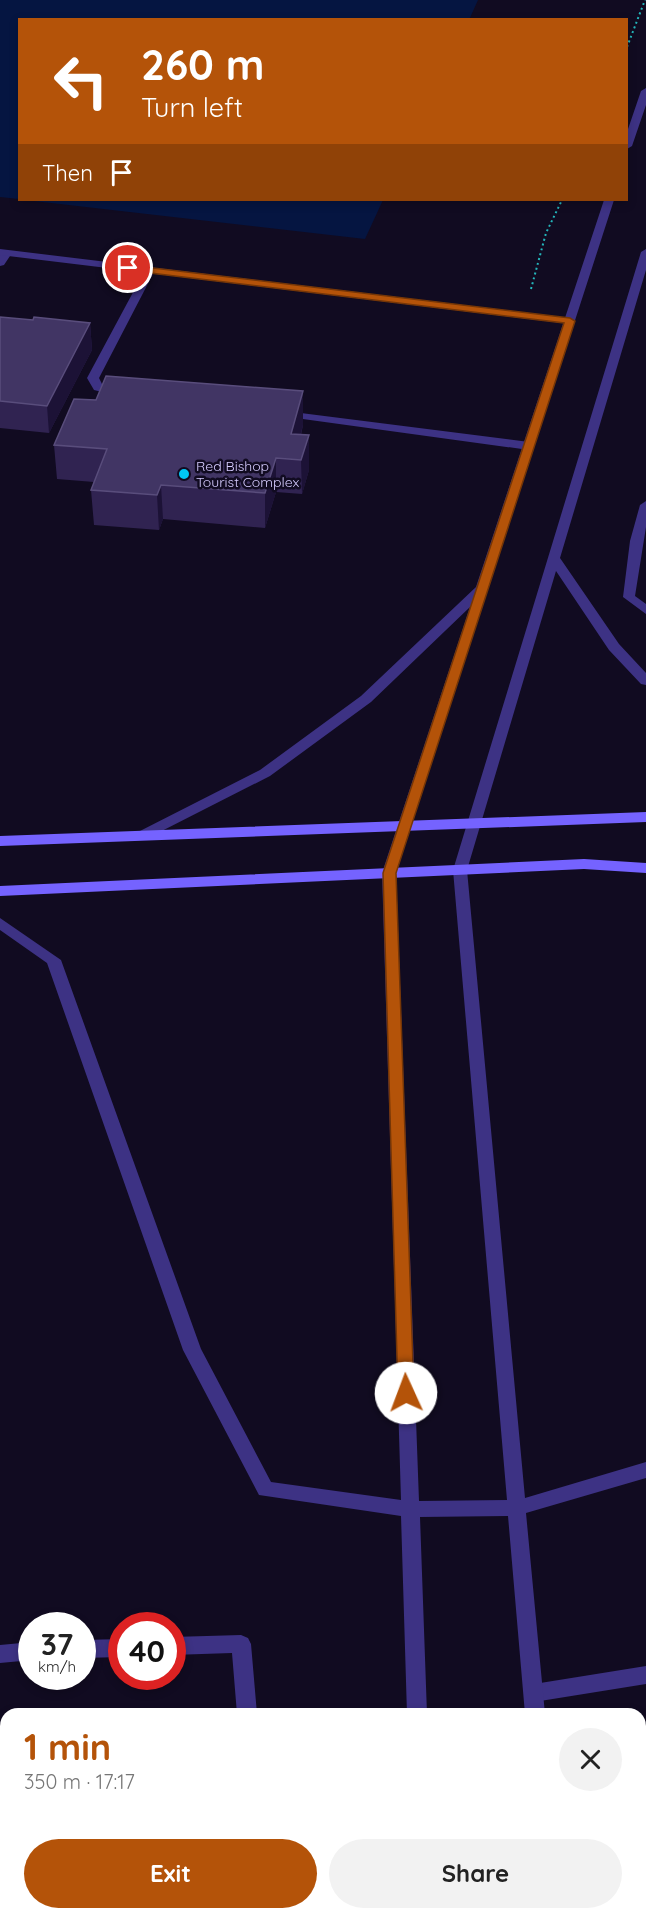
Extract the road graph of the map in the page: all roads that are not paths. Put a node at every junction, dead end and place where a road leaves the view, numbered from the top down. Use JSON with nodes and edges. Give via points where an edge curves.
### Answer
{"nodes":[{"id":1,"x":646,"y":91,"type":"edge"},
{"id":2,"x":628,"y":143,"type":"edge"},
{"id":3,"x":609,"y":201,"type":"edge"},
{"id":4,"x":4,"y":252,"type":"edge"},
{"id":5,"x":646,"y":252,"type":"edge"},
{"id":6,"x":0,"y":263,"type":"edge"},
{"id":7,"x":150,"y":270,"type":"junction"},
{"id":8,"x":570,"y":321,"type":"junction"},
{"id":9,"x":136,"y":395,"type":"edge"},
{"id":10,"x":275,"y":413,"type":"edge"},
{"id":11,"x":529,"y":446,"type":"junction"},
{"id":12,"x":646,"y":505,"type":"edge"},
{"id":13,"x":554,"y":558,"type":"junction"},
{"id":14,"x":482,"y":588,"type":"junction"},
{"id":15,"x":646,"y":610,"type":"edge"},
{"id":16,"x":646,"y":681,"type":"edge"},
{"id":17,"x":646,"y":817,"type":"edge"},
{"id":18,"x":474,"y":823,"type":"junction"},
{"id":19,"x":405,"y":826,"type":"junction"},
{"id":20,"x":144,"y":836,"type":"junction"},
{"id":21,"x":0,"y":841,"type":"edge"},
{"id":22,"x":646,"y":868,"type":"edge"},
{"id":23,"x":460,"y":870,"type":"junction"},
{"id":24,"x":389,"y":873,"type":"junction"},
{"id":25,"x":0,"y":891,"type":"edge"},
{"id":26,"x":0,"y":923,"type":"edge"},
{"id":27,"x":646,"y":1470,"type":"edge"},
{"id":28,"x":518,"y":1508,"type":"junction"},
{"id":29,"x":410,"y":1509,"type":"junction"},
{"id":30,"x":186,"y":1646,"type":"edge"},
{"id":31,"x":18,"y":1652,"type":"edge"},
{"id":32,"x":0,"y":1654,"type":"edge"},
{"id":33,"x":646,"y":1675,"type":"edge"},
{"id":34,"x":534,"y":1693,"type":"junction"},
{"id":35,"x":246,"y":1708,"type":"edge"},
{"id":36,"x":417,"y":1708,"type":"edge"},
{"id":37,"x":535,"y":1708,"type":"edge"}],
"edges":[{"from":1,"to":2,"type":"street"},
{"from":3,"to":8,"type":"street"},
{"from":4,"to":6,"type":"street"},
{"from":4,"to":7,"type":"street"},
{"from":5,"to":13,"type":"street"},
{"from":7,"to":8,"type":"street"},
{"from":7,"to":9,"type":"street","via":[[93,378],[98,388]]},
{"from":8,"to":11,"type":"street"},
{"from":10,"to":11,"type":"street"},
{"from":11,"to":14,"type":"street"},
{"from":12,"to":15,"type":"street","via":[[636,541],[630,597]]},
{"from":13,"to":16,"type":"street","via":[[614,646]]},
{"from":13,"to":18,"type":"street"},
{"from":14,"to":19,"type":"street"},
{"from":14,"to":20,"type":"street","via":[[366,699],[265,773]]},
{"from":17,"to":18,"type":"main road"},
{"from":18,"to":19,"type":"main road"},
{"from":18,"to":23,"type":"street"},
{"from":19,"to":20,"type":"main road"},
{"from":19,"to":24,"type":"street"},
{"from":20,"to":21,"type":"main road"},
{"from":22,"to":23,"type":"main road","via":[[584,864]]},
{"from":23,"to":24,"type":"main road"},
{"from":23,"to":28,"type":"street"},
{"from":24,"to":25,"type":"main road"},
{"from":24,"to":29,"type":"street"},
{"from":26,"to":29,"type":"street","via":[[53,960],[192,1350],[265,1489]]},
{"from":27,"to":28,"type":"street"},
{"from":28,"to":29,"type":"street"},
{"from":28,"to":34,"type":"street"},
{"from":29,"to":36,"type":"street"},
{"from":30,"to":35,"type":"street","via":[[241,1644]]},
{"from":31,"to":32,"type":"street"},
{"from":33,"to":34,"type":"street"},
{"from":34,"to":37,"type":"street"}]}
